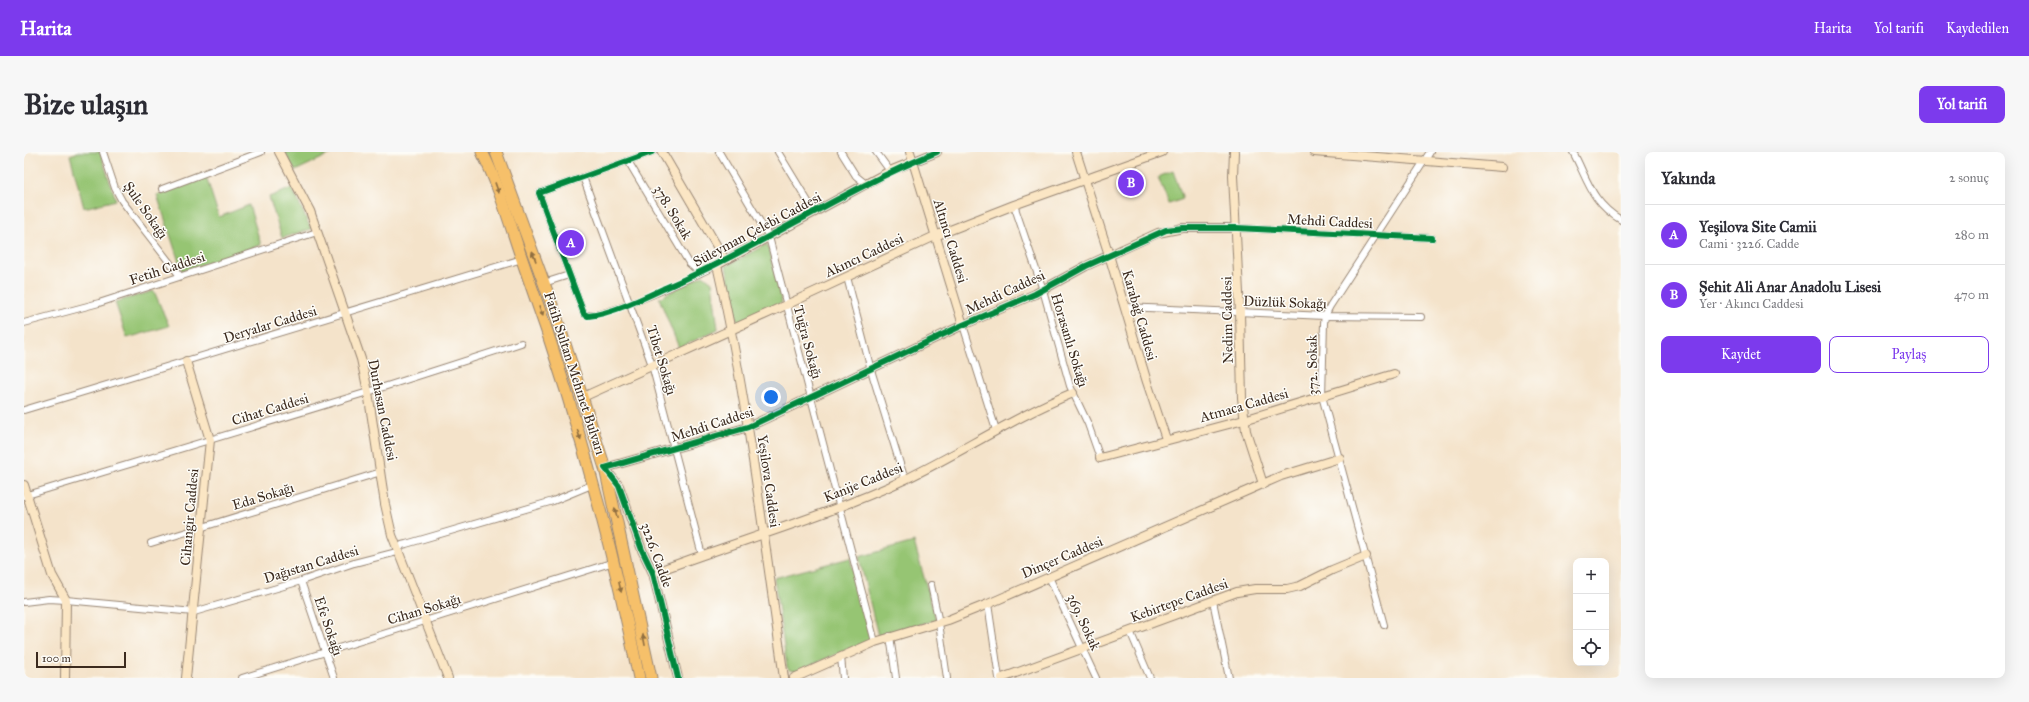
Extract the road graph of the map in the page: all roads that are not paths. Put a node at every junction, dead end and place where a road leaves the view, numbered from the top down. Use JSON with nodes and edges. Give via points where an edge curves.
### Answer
{"nodes":[{"id":1,"x":103,"y":152,"type":"edge"},
{"id":2,"x":261,"y":152,"type":"edge"},
{"id":3,"x":279,"y":152,"type":"edge"},
{"id":4,"x":482,"y":152,"type":"edge"},
{"id":5,"x":496,"y":152,"type":"edge"},
{"id":6,"x":652,"y":152,"type":"edge"},
{"id":7,"x":662,"y":152,"type":"edge"},
{"id":8,"x":719,"y":152,"type":"edge"},
{"id":9,"x":778,"y":152,"type":"edge"},
{"id":10,"x":841,"y":152,"type":"edge"},
{"id":11,"x":876,"y":152,"type":"edge"},
{"id":12,"x":910,"y":152,"type":"edge"},
{"id":13,"x":937,"y":152,"type":"edge"},
{"id":14,"x":1076,"y":152,"type":"edge"},
{"id":15,"x":1162,"y":152,"type":"edge"},
{"id":16,"x":1234,"y":152,"type":"edge"},
{"id":17,"x":1314,"y":152,"type":"edge"},
{"id":18,"x":1430,"y":152,"type":"edge"},
{"id":19,"x":1573,"y":152,"type":"edge"},
{"id":20,"x":1334,"y":153,"type":"edge"},
{"id":21,"x":628,"y":161,"type":"junction"},
{"id":22,"x":914,"y":161,"type":"junction"},
{"id":23,"x":1424,"y":161,"type":"junction"},
{"id":24,"x":1502,"y":167,"type":"dead end"},
{"id":25,"x":890,"y":171,"type":"junction"},
{"id":26,"x":583,"y":177,"type":"junction"},
{"id":27,"x":1085,"y":180,"type":"junction"},
{"id":28,"x":866,"y":184,"type":"junction"},
{"id":29,"x":162,"y":189,"type":"dead end"},
{"id":30,"x":1014,"y":205,"type":"junction"},
{"id":31,"x":815,"y":213,"type":"junction"},
{"id":32,"x":1621,"y":220,"type":"edge"},
{"id":33,"x":1237,"y":228,"type":"junction"},
{"id":34,"x":317,"y":232,"type":"junction"},
{"id":35,"x":1376,"y":235,"type":"junction"},
{"id":36,"x":935,"y":236,"type":"junction"},
{"id":37,"x":769,"y":237,"type":"junction"},
{"id":38,"x":1432,"y":238,"type":"dead end"},
{"id":39,"x":1109,"y":256,"type":"junction"},
{"id":40,"x":522,"y":259,"type":"junction"},
{"id":41,"x":725,"y":260,"type":"junction"},
{"id":42,"x":717,"y":265,"type":"junction"},
{"id":43,"x":700,"y":273,"type":"junction"},
{"id":44,"x":569,"y":275,"type":"junction"},
{"id":45,"x":180,"y":276,"type":"junction"},
{"id":46,"x":847,"y":277,"type":"junction"},
{"id":47,"x":544,"y":283,"type":"junction"},
{"id":48,"x":1043,"y":290,"type":"junction"},
{"id":49,"x":631,"y":303,"type":"junction"},
{"id":50,"x":786,"y":305,"type":"junction"},
{"id":51,"x":1125,"y":307,"type":"junction"},
{"id":52,"x":1240,"y":312,"type":"junction"},
{"id":53,"x":344,"y":314,"type":"junction"},
{"id":54,"x":1325,"y":316,"type":"junction"},
{"id":55,"x":1421,"y":317,"type":"dead end"},
{"id":56,"x":24,"y":323,"type":"edge"},
{"id":57,"x":963,"y":325,"type":"junction"},
{"id":58,"x":732,"y":329,"type":"junction"},
{"id":59,"x":521,"y":343,"type":"dead end"},
{"id":60,"x":186,"y":361,"type":"junction"},
{"id":61,"x":652,"y":365,"type":"junction"},
{"id":62,"x":871,"y":370,"type":"junction"},
{"id":63,"x":1394,"y":374,"type":"dead end"},
{"id":64,"x":368,"y":392,"type":"junction"},
{"id":65,"x":1073,"y":393,"type":"junction"},
{"id":66,"x":583,"y":396,"type":"junction"},
{"id":67,"x":1322,"y":396,"type":"junction"},
{"id":68,"x":811,"y":398,"type":"junction"},
{"id":69,"x":24,"y":410,"type":"edge"},
{"id":70,"x":1244,"y":420,"type":"junction"},
{"id":71,"x":748,"y":427,"type":"junction"},
{"id":72,"x":996,"y":430,"type":"junction"},
{"id":73,"x":1166,"y":439,"type":"junction"},
{"id":74,"x":210,"y":440,"type":"junction"},
{"id":75,"x":676,"y":449,"type":"junction"},
{"id":76,"x":1100,"y":458,"type":"joint"},
{"id":77,"x":1340,"y":458,"type":"junction"},
{"id":78,"x":605,"y":468,"type":"junction"},
{"id":79,"x":381,"y":472,"type":"junction"},
{"id":80,"x":905,"y":480,"type":"junction"},
{"id":81,"x":594,"y":484,"type":"junction"},
{"id":82,"x":1263,"y":484,"type":"junction"},
{"id":83,"x":24,"y":485,"type":"edge"},
{"id":84,"x":25,"y":496,"type":"edge"},
{"id":85,"x":840,"y":506,"type":"junction"},
{"id":86,"x":201,"y":528,"type":"junction"},
{"id":87,"x":764,"y":533,"type":"junction"},
{"id":88,"x":151,"y":543,"type":"dead end"},
{"id":89,"x":398,"y":552,"type":"junction"},
{"id":90,"x":702,"y":555,"type":"junction"},
{"id":91,"x":1366,"y":556,"type":"junction"},
{"id":92,"x":614,"y":562,"type":"junction"},
{"id":93,"x":653,"y":574,"type":"junction"},
{"id":94,"x":1049,"y":577,"type":"junction"},
{"id":95,"x":301,"y":581,"type":"junction"},
{"id":96,"x":931,"y":585,"type":"dead end"},
{"id":97,"x":66,"y":600,"type":"junction"},
{"id":98,"x":1213,"y":601,"type":"junction"},
{"id":99,"x":24,"y":602,"type":"edge"},
{"id":100,"x":988,"y":604,"type":"junction"},
{"id":101,"x":194,"y":612,"type":"junction"},
{"id":102,"x":426,"y":622,"type":"junction"},
{"id":103,"x":939,"y":623,"type":"junction"},
{"id":104,"x":1384,"y":625,"type":"dead end"},
{"id":105,"x":1130,"y":631,"type":"junction"},
{"id":106,"x":890,"y":636,"type":"junction"},
{"id":107,"x":875,"y":642,"type":"junction"},
{"id":108,"x":1083,"y":650,"type":"junction"},
{"id":109,"x":325,"y":652,"type":"junction"},
{"id":110,"x":841,"y":657,"type":"junction"},
{"id":111,"x":65,"y":678,"type":"edge"},
{"id":112,"x":186,"y":678,"type":"edge"},
{"id":113,"x":242,"y":678,"type":"edge"},
{"id":114,"x":334,"y":678,"type":"edge"},
{"id":115,"x":448,"y":678,"type":"edge"},
{"id":116,"x":639,"y":678,"type":"edge"},
{"id":117,"x":651,"y":678,"type":"edge"},
{"id":118,"x":678,"y":678,"type":"edge"},
{"id":119,"x":784,"y":678,"type":"edge"},
{"id":120,"x":794,"y":678,"type":"edge"},
{"id":121,"x":843,"y":678,"type":"edge"},
{"id":122,"x":896,"y":678,"type":"edge"},
{"id":123,"x":946,"y":678,"type":"edge"},
{"id":124,"x":999,"y":678,"type":"edge"},
{"id":125,"x":1002,"y":678,"type":"edge"},
{"id":126,"x":1096,"y":678,"type":"edge"},
{"id":127,"x":1150,"y":678,"type":"edge"},
{"id":128,"x":1229,"y":678,"type":"edge"}],
"edges":[{"from":1,"to":45,"type":"street","name":"Şule Sokağı","via":[[117,194]]},
{"from":2,"to":29,"type":"street"},
{"from":3,"to":34,"type":"street","name":"Durhasan Caddesi","via":[[303,196]]},
{"from":4,"to":40,"type":"highway","name":"Fatih Sultan Mehmet Bulvarı","one_way":true},
{"from":47,"to":5,"type":"highway","name":"Fatih Sultan Mehmet Bulvarı","one_way":true},
{"from":6,"to":21,"type":"street"},
{"from":7,"to":41,"type":"street"},
{"from":8,"to":37,"type":"street","name":"Tuğra Sokağı"},
{"from":9,"to":31,"type":"street"},
{"from":10,"to":28,"type":"street","via":[[856,176]]},
{"from":11,"to":25,"type":"street"},
{"from":12,"to":22,"type":"street","name":"Altıncı Caddesi"},
{"from":13,"to":22,"type":"street","name":"Süleyman Çelebi Caddesi"},
{"from":14,"to":27,"type":"street","name":"Karabağ Caddesi"},
{"from":15,"to":27,"type":"street","name":"Akıncı Caddesi"},
{"from":16,"to":33,"type":"street","name":"Nedim Caddesi"},
{"from":17,"to":20,"type":"street"},
{"from":18,"to":23,"type":"street","name":"372. Sokak"},
{"from":19,"to":32,"type":"street","via":[[1596,200]]},
{"from":20,"to":23,"type":"street"},
{"from":21,"to":26,"type":"street"},
{"from":21,"to":43,"type":"street","name":"378. Sokak","via":[[689,263]]},
{"from":22,"to":25,"type":"street","name":"Süleyman Çelebi Caddesi"},
{"from":22,"to":36,"type":"street","name":"Altıncı Caddesi"},
{"from":23,"to":24,"type":"street"},
{"from":23,"to":35,"type":"street","name":"372. Sokak"},
{"from":25,"to":28,"type":"street","name":"Süleyman Çelebi Caddesi"},
{"from":26,"to":44,"type":"street","via":[[539,193]]},
{"from":26,"to":49,"type":"street","name":"Tibet Sokağı"},
{"from":27,"to":30,"type":"street","name":"Akıncı Caddesi"},
{"from":27,"to":39,"type":"street","name":"Karabağ Caddesi"},
{"from":28,"to":31,"type":"street","name":"Süleyman Çelebi Caddesi"},
{"from":30,"to":36,"type":"street","name":"Akıncı Caddesi"},
{"from":30,"to":48,"type":"street","name":"Horasanlı Sokağı"},
{"from":31,"to":37,"type":"street","name":"Süleyman Çelebi Caddesi"},
{"from":33,"to":35,"type":"street","name":"Mehdi Caddesi"},
{"from":33,"to":39,"type":"street","name":"Mehdi Caddesi","via":[[1166,230]]},
{"from":33,"to":52,"type":"street","name":"Nedim Caddesi"},
{"from":34,"to":45,"type":"street","name":"Fetih Caddesi"},
{"from":34,"to":53,"type":"street","name":"Durhasan Caddesi"},
{"from":35,"to":38,"type":"street","name":"Mehdi Caddesi"},
{"from":35,"to":54,"type":"street","name":"372. Sokak"},
{"from":36,"to":46,"type":"street","name":"Akıncı Caddesi"},
{"from":36,"to":57,"type":"street","name":"Altıncı Caddesi"},
{"from":37,"to":41,"type":"street","name":"Süleyman Çelebi Caddesi"},
{"from":37,"to":50,"type":"street","name":"Tuğra Sokağı"},
{"from":39,"to":48,"type":"street","name":"Mehdi Caddesi"},
{"from":39,"to":51,"type":"street","name":"Karabağ Caddesi"},
{"from":40,"to":53,"type":"street","name":"Deryalar Caddesi"},
{"from":40,"to":81,"type":"highway","name":"Fatih Sultan Mehmet Bulvarı","one_way":true,"via":[[544,320]]},
{"from":41,"to":42,"type":"street","name":"Süleyman Çelebi Caddesi"},
{"from":42,"to":43,"type":"street","name":"Süleyman Çelebi Caddesi"},
{"from":42,"to":58,"type":"street","name":"Yeşilova Caddesi"},
{"from":43,"to":49,"type":"street","name":"Süleyman Çelebi Caddesi"},
{"from":44,"to":47,"type":"street"},
{"from":44,"to":49,"type":"street","name":"Süleyman Çelebi Caddesi","via":[[584,314],[593,316]]},
{"from":45,"to":56,"type":"street","name":"Fetih Caddesi","via":[[99,303]]},
{"from":46,"to":50,"type":"street","name":"Akıncı Caddesi"},
{"from":46,"to":62,"type":"street"},
{"from":47,"to":66,"type":"highway","name":"Fatih Sultan Mehmet Bulvarı"},
{"from":48,"to":57,"type":"street","name":"Mehdi Caddesi"},
{"from":48,"to":65,"type":"street","name":"Horasanlı Sokağı"},
{"from":49,"to":61,"type":"street","name":"Tibet Sokağı"},
{"from":50,"to":58,"type":"street","name":"Akıncı Caddesi"},
{"from":50,"to":68,"type":"street","name":"Tuğra Sokağı"},
{"from":51,"to":52,"type":"street","name":"Düzlük Sokağı"},
{"from":51,"to":73,"type":"street","name":"Karabağ Caddesi","via":[[1146,382]]},
{"from":52,"to":54,"type":"street","name":"Düzlük Sokağı"},
{"from":52,"to":70,"type":"street","name":"Nedim Caddesi"},
{"from":53,"to":60,"type":"street","name":"Deryalar Caddesi"},
{"from":53,"to":64,"type":"street","name":"Durhasan Caddesi","via":[[361,359]]},
{"from":54,"to":55,"type":"street","name":"Düzlük Sokağı"},
{"from":54,"to":67,"type":"street","name":"372. Sokak","via":[[1322,336]]},
{"from":57,"to":62,"type":"street","name":"Mehdi Caddesi"},
{"from":57,"to":72,"type":"street","name":"Altıncı Caddesi"},
{"from":58,"to":61,"type":"street","name":"Akıncı Caddesi"},
{"from":58,"to":71,"type":"street","name":"Yeşilova Caddesi"},
{"from":59,"to":64,"type":"street","name":"Cihat Caddesi"},
{"from":60,"to":69,"type":"street","name":"Deryalar Caddesi"},
{"from":60,"to":74,"type":"street","name":"Cihangir Caddesi"},
{"from":61,"to":66,"type":"street","name":"Akıncı Caddesi"},
{"from":61,"to":75,"type":"street","name":"Tibet Sokağı"},
{"from":62,"to":68,"type":"street","name":"Mehdi Caddesi"},
{"from":62,"to":80,"type":"street"},
{"from":63,"to":67,"type":"street","name":"Atmaca Caddesi"},
{"from":64,"to":74,"type":"street","name":"Cihat Caddesi"},
{"from":64,"to":79,"type":"street","name":"Durhasan Caddesi"},
{"from":65,"to":72,"type":"street","name":"Kanije Caddesi"},
{"from":65,"to":76,"type":"street","name":"Horasanlı Sokağı","via":[[1084,414]]},
{"from":66,"to":78,"type":"highway","name":"Fatih Sultan Mehmet Bulvarı"},
{"from":67,"to":70,"type":"street","name":"Atmaca Caddesi"},
{"from":67,"to":77,"type":"street","name":"372. Sokak"},
{"from":68,"to":71,"type":"street","name":"Mehdi Caddesi"},
{"from":68,"to":85,"type":"street","name":"Tuğra Sokağı"},
{"from":70,"to":73,"type":"street","name":"Atmaca Caddesi"},
{"from":70,"to":82,"type":"street","name":"Nedim Caddesi"},
{"from":71,"to":75,"type":"street","name":"Mehdi Caddesi"},
{"from":71,"to":87,"type":"street","name":"Yeşilova Caddesi"},
{"from":72,"to":80,"type":"street","name":"Kanije Caddesi"},
{"from":73,"to":76,"type":"street","name":"Atmaca Caddesi"},
{"from":74,"to":84,"type":"street","name":"Cihat Caddesi"},
{"from":74,"to":86,"type":"street","name":"Cihangir Caddesi"},
{"from":75,"to":78,"type":"street","name":"Mehdi Caddesi"},
{"from":75,"to":90,"type":"street","name":"Tibet Sokağı"},
{"from":77,"to":82,"type":"street","name":"Dinçer Caddesi","via":[[1291,472]]},
{"from":77,"to":91,"type":"street","name":"372. Sokak"},
{"from":78,"to":93,"type":"street","name":"3226. Cadde","via":[[621,490]]},
{"from":117,"to":78,"type":"highway","name":"Fatih Sultan Mehmet Bulvarı","one_way":true},
{"from":79,"to":86,"type":"street","name":"Eda Sokağı"},
{"from":79,"to":89,"type":"street","name":"Durhasan Caddesi","via":[[388,519]]},
{"from":80,"to":85,"type":"street","name":"Kanije Caddesi"},
{"from":81,"to":89,"type":"street","name":"Dağıstan Caddesi","via":[[553,501],[402,545]]},
{"from":81,"to":92,"type":"highway","name":"Fatih Sultan Mehmet Bulvarı"},
{"from":82,"to":94,"type":"street","name":"Dinçer Caddesi"},
{"from":83,"to":84,"type":"street"},
{"from":84,"to":97,"type":"street","via":[[52,575]]},
{"from":85,"to":87,"type":"street","name":"Kanije Caddesi"},
{"from":85,"to":107,"type":"street","name":"Tuğra Sokağı"},
{"from":86,"to":88,"type":"street","name":"Eda Sokağı"},
{"from":86,"to":101,"type":"street","name":"Cihangir Caddesi"},
{"from":87,"to":90,"type":"street","name":"Kanije Caddesi"},
{"from":87,"to":119,"type":"street","name":"Yeşilova Caddesi"},
{"from":89,"to":95,"type":"street","name":"Dağıstan Caddesi","via":[[354,563]]},
{"from":89,"to":102,"type":"street","name":"Durhasan Caddesi"},
{"from":90,"to":93,"type":"street","name":"Kanije Caddesi"},
{"from":91,"to":98,"type":"street","name":"Kebirtepe Caddesi","via":[[1300,586],[1287,589],[1246,590]]},
{"from":91,"to":104,"type":"street","name":"372. Sokak"},
{"from":92,"to":102,"type":"street","name":"Cihan Sokağı"},
{"from":92,"to":116,"type":"highway","name":"Fatih Sultan Mehmet Bulvarı","one_way":true},
{"from":93,"to":118,"type":"street","name":"3226. Cadde"},
{"from":94,"to":100,"type":"street","name":"Dinçer Caddesi"},
{"from":94,"to":108,"type":"street","name":"369. Sokak"},
{"from":95,"to":101,"type":"street","name":"Dağıstan Caddesi"},
{"from":95,"to":109,"type":"street","name":"Efe Sokağı"},
{"from":96,"to":103,"type":"street"},
{"from":97,"to":99,"type":"street","name":"Dağıstan Caddesi","via":[[44,599]]},
{"from":97,"to":101,"type":"street","name":"Dağıstan Caddesi"},
{"from":97,"to":111,"type":"street"},
{"from":98,"to":105,"type":"street","name":"Kebirtepe Caddesi"},
{"from":98,"to":128,"type":"street"},
{"from":100,"to":103,"type":"street","name":"Dinçer Caddesi"},
{"from":100,"to":124,"type":"street"},
{"from":101,"to":112,"type":"street","name":"Cihangir Caddesi"},
{"from":102,"to":109,"type":"street","name":"Cihan Sokağı"},
{"from":102,"to":115,"type":"street","name":"Durhasan Caddesi"},
{"from":103,"to":106,"type":"street","name":"Dinçer Caddesi"},
{"from":103,"to":123,"type":"street"},
{"from":105,"to":108,"type":"street","name":"Kebirtepe Caddesi"},
{"from":105,"to":127,"type":"street"},
{"from":106,"to":107,"type":"street","name":"Dinçer Caddesi"},
{"from":106,"to":122,"type":"street"},
{"from":107,"to":110,"type":"street","name":"Dinçer Caddesi"},
{"from":108,"to":125,"type":"street","name":"Kebirtepe Caddesi"},
{"from":108,"to":126,"type":"street","name":"369. Sokak"},
{"from":109,"to":113,"type":"street","name":"Cihan Sokağı"},
{"from":109,"to":114,"type":"street","name":"Efe Sokağı"},
{"from":110,"to":120,"type":"street","name":"Dinçer Caddesi"},
{"from":110,"to":121,"type":"street"}]}
